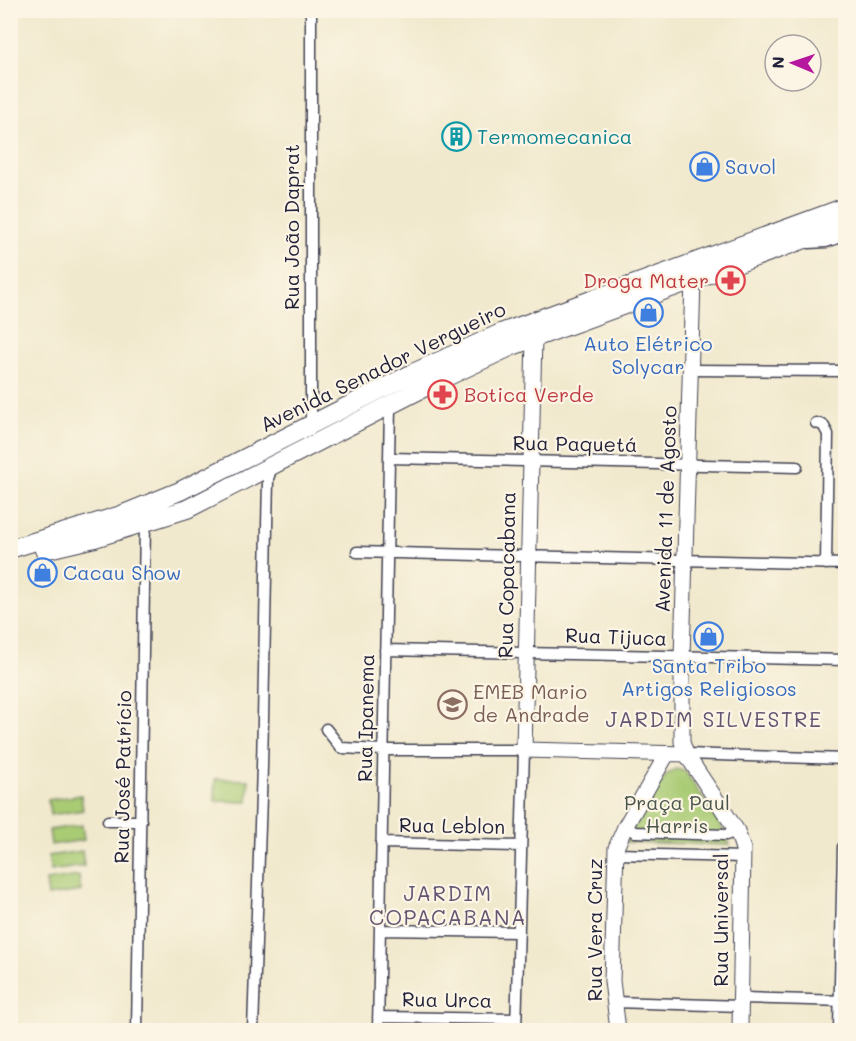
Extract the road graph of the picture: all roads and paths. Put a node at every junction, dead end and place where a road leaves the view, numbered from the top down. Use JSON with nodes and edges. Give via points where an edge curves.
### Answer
{"nodes":[{"id":1,"x":311,"y":10,"type":"edge"},
{"id":2,"x":846,"y":207,"type":"edge"},
{"id":3,"x":846,"y":224,"type":"edge"},
{"id":4,"x":846,"y":235,"type":"edge"},
{"id":5,"x":797,"y":242,"type":"junction"},
{"id":6,"x":690,"y":273,"type":"junction"},
{"id":7,"x":534,"y":337,"type":"junction"},
{"id":8,"x":691,"y":370,"type":"junction"},
{"id":9,"x":846,"y":371,"type":"edge"},
{"id":10,"x":390,"y":407,"type":"junction"},
{"id":11,"x":816,"y":423,"type":"dead end"},
{"id":12,"x":314,"y":434,"type":"junction"},
{"id":13,"x":389,"y":459,"type":"junction"},
{"id":14,"x":531,"y":460,"type":"junction"},
{"id":15,"x":688,"y":465,"type":"junction"},
{"id":16,"x":272,"y":466,"type":"junction"},
{"id":17,"x":797,"y":467,"type":"dead end"},
{"id":18,"x":145,"y":524,"type":"junction"},
{"id":19,"x":10,"y":549,"type":"edge"},
{"id":20,"x":357,"y":552,"type":"dead end"},
{"id":21,"x":387,"y":553,"type":"junction"},
{"id":22,"x":528,"y":557,"type":"junction"},
{"id":23,"x":10,"y":560,"type":"edge"},
{"id":24,"x":684,"y":560,"type":"junction"},
{"id":25,"x":826,"y":564,"type":"junction"},
{"id":26,"x":846,"y":564,"type":"edge"},
{"id":27,"x":385,"y":650,"type":"junction"},
{"id":28,"x":526,"y":652,"type":"junction"},
{"id":29,"x":682,"y":657,"type":"junction"},
{"id":30,"x":846,"y":660,"type":"edge"},
{"id":31,"x":326,"y":729,"type":"dead end"},
{"id":32,"x":383,"y":750,"type":"junction"},
{"id":33,"x":524,"y":750,"type":"junction"},
{"id":34,"x":667,"y":754,"type":"junction"},
{"id":35,"x":686,"y":754,"type":"junction"},
{"id":36,"x":846,"y":759,"type":"edge"},
{"id":37,"x":108,"y":821,"type":"dead end"},
{"id":38,"x":141,"y":821,"type":"junction"},
{"id":39,"x":625,"y":827,"type":"junction"},
{"id":40,"x":737,"y":831,"type":"junction"},
{"id":41,"x":381,"y":843,"type":"junction"},
{"id":42,"x":846,"y":844,"type":"edge"},
{"id":43,"x":521,"y":846,"type":"junction"},
{"id":44,"x":615,"y":854,"type":"junction"},
{"id":45,"x":744,"y":857,"type":"junction"},
{"id":46,"x":380,"y":930,"type":"junction"},
{"id":47,"x":519,"y":932,"type":"junction"},
{"id":48,"x":843,"y":1001,"type":"edge"},
{"id":49,"x":614,"y":1002,"type":"junction"},
{"id":50,"x":741,"y":1002,"type":"junction"},
{"id":51,"x":378,"y":1017,"type":"junction"},
{"id":52,"x":10,"y":1020,"type":"edge"},
{"id":53,"x":516,"y":1025,"type":"edge"},
{"id":54,"x":12,"y":1030,"type":"edge"},
{"id":55,"x":136,"y":1030,"type":"edge"},
{"id":56,"x":253,"y":1030,"type":"edge"},
{"id":57,"x":378,"y":1030,"type":"edge"},
{"id":58,"x":618,"y":1030,"type":"edge"},
{"id":59,"x":740,"y":1030,"type":"edge"},
{"id":60,"x":839,"y":1030,"type":"edge"}],
"edges":[{"from":1,"to":12,"type":"street","name":"Rua João Daprat"},
{"from":2,"to":6,"type":"main road","name":"Avenida Senador Vergueiro"},
{"from":3,"to":5,"type":"main road","name":"Avenida Senador Vergueiro"},
{"from":4,"to":5,"type":"street","via":[[826,242]]},
{"from":5,"to":6,"type":"main road","name":"Avenida Senador Vergueiro"},
{"from":6,"to":7,"type":"main road","name":"Avenida Senador Vergueiro"},
{"from":6,"to":8,"type":"street","name":"Avenida 11 de Agosto"},
{"from":6,"to":12,"type":"main road","name":"Avenida Senador Vergueiro","via":[[479,342],[413,373]]},
{"from":7,"to":10,"type":"main road","name":"Avenida Senador Vergueiro"},
{"from":7,"to":14,"type":"street","name":"Rua Copacabana"},
{"from":8,"to":9,"type":"street"},
{"from":8,"to":15,"type":"street","name":"Avenida 11 de Agosto"},
{"from":10,"to":12,"type":"main road","name":"Avenida Senador Vergueiro","via":[[334,435]]},
{"from":10,"to":13,"type":"street","name":"Rua Ipanema"},
{"from":11,"to":25,"type":"street","via":[[824,425],[828,434]]},
{"from":12,"to":16,"type":"main road","name":"Avenida Senador Vergueiro"},
{"from":12,"to":19,"type":"main road","name":"Avenida Senador Vergueiro","via":[[120,515]]},
{"from":13,"to":14,"type":"street","name":"Rua Paquetá"},
{"from":13,"to":21,"type":"street","name":"Rua Ipanema"},
{"from":14,"to":15,"type":"street","name":"Rua Paquetá"},
{"from":14,"to":22,"type":"street","name":"Rua Copacabana"},
{"from":15,"to":17,"type":"street","name":"Rua Paquetá"},
{"from":15,"to":24,"type":"street","name":"Avenida 11 de Agosto"},
{"from":16,"to":18,"type":"main road","name":"Avenida Senador Vergueiro","via":[[203,502]]},
{"from":16,"to":56,"type":"street","via":[[268,479]]},
{"from":18,"to":23,"type":"main road","name":"Avenida Senador Vergueiro"},
{"from":18,"to":38,"type":"street","name":"Rua José Patrício"},
{"from":20,"to":21,"type":"street"},
{"from":21,"to":22,"type":"street"},
{"from":21,"to":27,"type":"street","name":"Rua Ipanema"},
{"from":22,"to":24,"type":"street"},
{"from":22,"to":28,"type":"street","name":"Rua Copacabana"},
{"from":24,"to":25,"type":"street"},
{"from":24,"to":29,"type":"street","name":"Avenida 11 de Agosto"},
{"from":25,"to":26,"type":"street"},
{"from":27,"to":28,"type":"street","name":"Rua Tijuca"},
{"from":27,"to":32,"type":"street","name":"Rua Ipanema"},
{"from":28,"to":29,"type":"street","name":"Rua Tijuca"},
{"from":28,"to":33,"type":"street","name":"Rua Copacabana"},
{"from":29,"to":30,"type":"street","name":"Rua Tijuca"},
{"from":29,"to":35,"type":"street","name":"Avenida 11 de Agosto","via":[[682,742]]},
{"from":31,"to":32,"type":"street","via":[[341,747]]},
{"from":32,"to":33,"type":"street"},
{"from":32,"to":41,"type":"street","name":"Rua Ipanema"},
{"from":33,"to":34,"type":"street"},
{"from":33,"to":43,"type":"street","name":"Rua Copacabana"},
{"from":34,"to":35,"type":"street"},
{"from":34,"to":39,"type":"street","name":"Rua Vera Cruz"},
{"from":35,"to":36,"type":"street"},
{"from":35,"to":40,"type":"street","name":"Rua Universal"},
{"from":37,"to":38,"type":"street"},
{"from":38,"to":55,"type":"street","name":"Rua José Patrício"},
{"from":39,"to":40,"type":"street","via":[[635,832],[726,835]]},
{"from":39,"to":44,"type":"street","name":"Rua Vera Cruz"},
{"from":40,"to":45,"type":"street","name":"Rua Universal"},
{"from":41,"to":43,"type":"street","name":"Rua Leblon"},
{"from":41,"to":46,"type":"street","name":"Rua Ipanema"},
{"from":42,"to":48,"type":"street"},
{"from":43,"to":47,"type":"street","name":"Rua Copacabana"},
{"from":44,"to":45,"type":"street"},
{"from":44,"to":49,"type":"street","name":"Rua Vera Cruz"},
{"from":45,"to":50,"type":"street","name":"Rua Universal"},
{"from":46,"to":47,"type":"street"},
{"from":46,"to":51,"type":"street","name":"Rua Ipanema"},
{"from":47,"to":53,"type":"street","name":"Rua Copacabana"},
{"from":48,"to":50,"type":"street"},
{"from":48,"to":60,"type":"street"},
{"from":49,"to":50,"type":"street"},
{"from":49,"to":58,"type":"street","name":"Rua Vera Cruz"},
{"from":50,"to":59,"type":"street","name":"Rua Universal"},
{"from":51,"to":53,"type":"street","name":"Rua Urca"},
{"from":51,"to":57,"type":"street","name":"Rua Ipanema"},
{"from":52,"to":54,"type":"street"}]}
